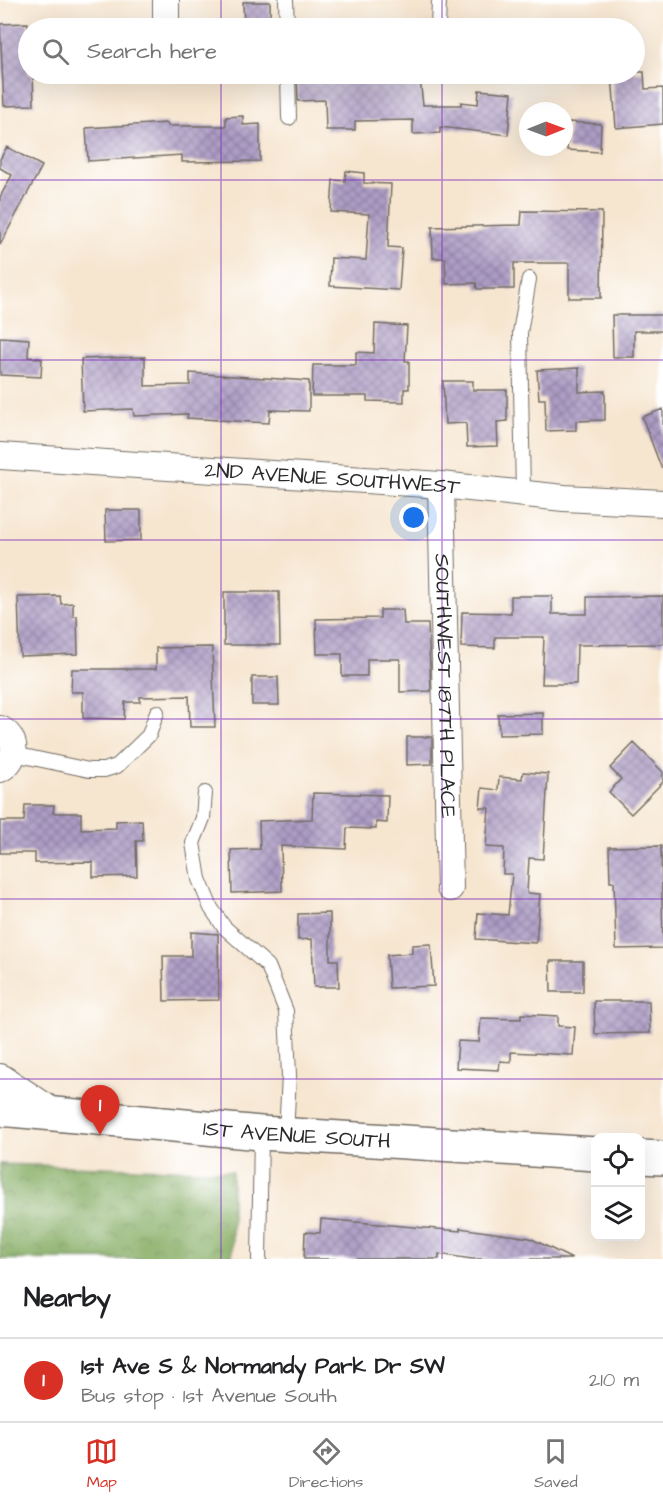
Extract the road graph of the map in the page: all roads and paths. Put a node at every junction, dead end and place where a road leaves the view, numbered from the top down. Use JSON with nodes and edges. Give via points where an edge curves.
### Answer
{"nodes":[{"id":1,"x":166,"y":0,"type":"edge"},
{"id":2,"x":286,"y":0,"type":"edge"},
{"id":3,"x":439,"y":0,"type":"edge"},
{"id":4,"x":166,"y":18,"type":"edge"},
{"id":5,"x":287,"y":18,"type":"edge"},
{"id":6,"x":438,"y":18,"type":"edge"},
{"id":7,"x":288,"y":84,"type":"edge"},
{"id":8,"x":289,"y":118,"type":"dead end"},
{"id":9,"x":529,"y":279,"type":"dead end"},
{"id":10,"x":0,"y":456,"type":"edge"},
{"id":11,"x":441,"y":484,"type":"junction"},
{"id":12,"x":523,"y":494,"type":"junction"},
{"id":13,"x":663,"y":503,"type":"edge"},
{"id":14,"x":156,"y":712,"type":"dead end"},
{"id":15,"x":0,"y":729,"type":"edge"},
{"id":16,"x":7,"y":762,"type":"edge"},
{"id":17,"x":205,"y":793,"type":"dead end"},
{"id":18,"x":450,"y":888,"type":"dead end"},
{"id":19,"x":0,"y":1080,"type":"edge"},
{"id":20,"x":0,"y":1109,"type":"edge"},
{"id":21,"x":50,"y":1113,"type":"junction"},
{"id":22,"x":274,"y":1134,"type":"junction"},
{"id":23,"x":591,"y":1154,"type":"edge"},
{"id":24,"x":645,"y":1157,"type":"edge"},
{"id":25,"x":663,"y":1158,"type":"edge"},
{"id":26,"x":259,"y":1259,"type":"edge"}],
"edges":[{"from":1,"to":4,"type":"street"},
{"from":2,"to":5,"type":"lane"},
{"from":3,"to":6,"type":"lane"},
{"from":7,"to":8,"type":"lane"},
{"from":9,"to":12,"type":"lane","via":[[520,333]]},
{"from":10,"to":11,"type":"street","name":"2ND AVENUE SOUTHWEST"},
{"from":11,"to":12,"type":"street","name":"2ND AVENUE SOUTHWEST"},
{"from":11,"to":18,"type":"street","name":"SOUTHWEST 187TH PLACE"},
{"from":12,"to":13,"type":"street","name":"2ND AVENUE SOUTHWEST"},
{"from":14,"to":16,"type":"lane","via":[[149,735],[117,766],[89,770]]},
{"from":15,"to":16,"type":"street","via":[[13,740]]},
{"from":17,"to":22,"type":"lane","via":[[193,843],[199,879],[224,927],[268,966],[286,1011],[289,1075]]},
{"from":19,"to":21,"type":"street"},
{"from":20,"to":21,"type":"main road","name":"1ST AVENUE SOUTH"},
{"from":21,"to":22,"type":"main road","name":"1ST AVENUE SOUTH"},
{"from":22,"to":23,"type":"main road","name":"1ST AVENUE SOUTH"},
{"from":22,"to":26,"type":"lane"},
{"from":24,"to":25,"type":"main road"}]}
